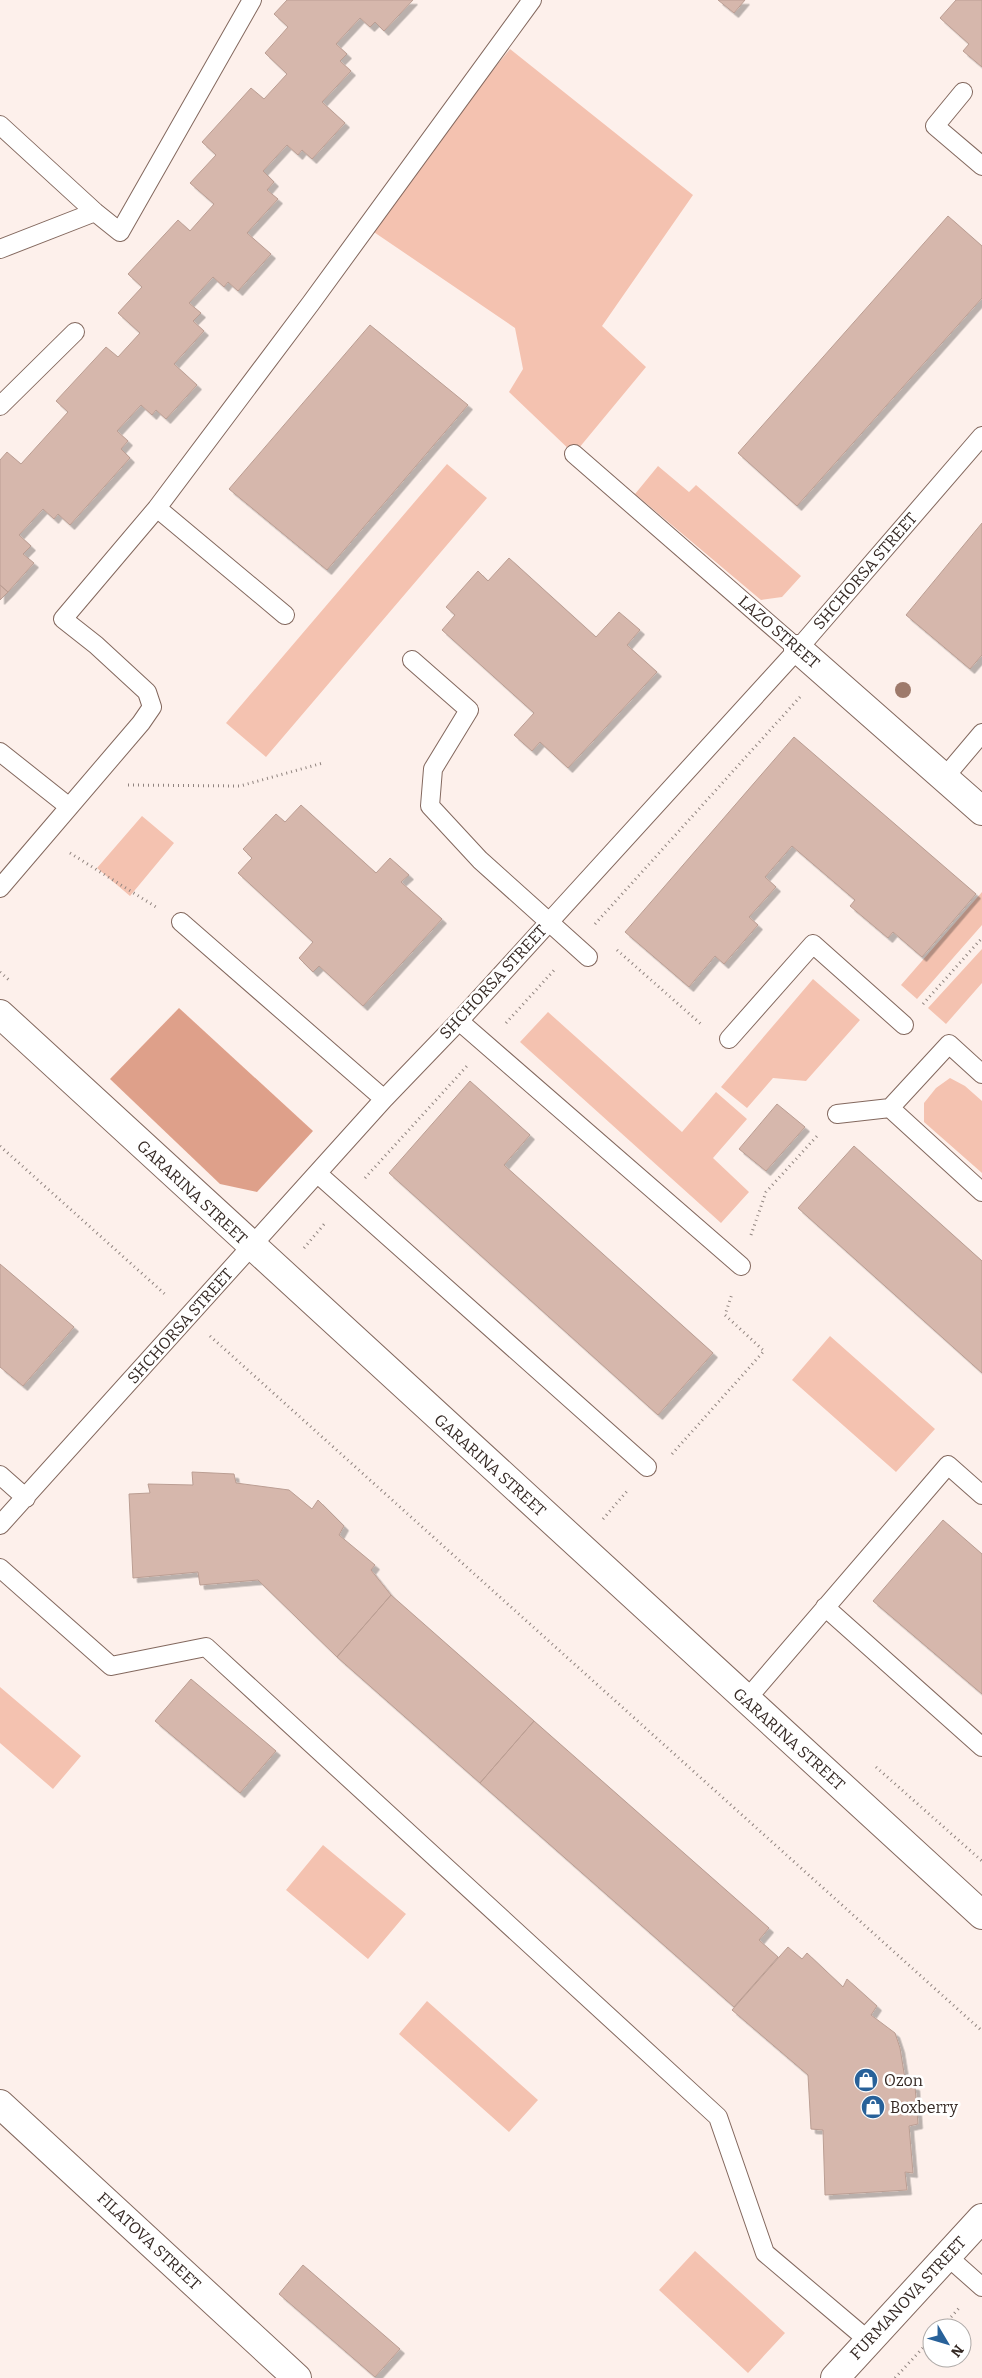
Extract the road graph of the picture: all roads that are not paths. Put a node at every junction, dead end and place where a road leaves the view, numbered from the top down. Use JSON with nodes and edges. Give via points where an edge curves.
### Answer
{"nodes":[{"id":1,"x":252,"y":0,"type":"edge"},
{"id":2,"x":532,"y":0,"type":"edge"},
{"id":3,"x":963,"y":92,"type":"dead end"},
{"id":4,"x":0,"y":125,"type":"edge"},
{"id":5,"x":982,"y":166,"type":"edge"},
{"id":6,"x":95,"y":212,"type":"junction"},
{"id":7,"x":0,"y":249,"type":"edge"},
{"id":8,"x":74,"y":332,"type":"dead end"},
{"id":9,"x":0,"y":406,"type":"edge"},
{"id":10,"x":982,"y":436,"type":"edge"},
{"id":11,"x":574,"y":454,"type":"dead end"},
{"id":12,"x":157,"y":508,"type":"junction"},
{"id":13,"x":285,"y":615,"type":"dead end"},
{"id":14,"x":798,"y":649,"type":"junction"},
{"id":15,"x":412,"y":660,"type":"dead end"},
{"id":16,"x":982,"y":733,"type":"edge"},
{"id":17,"x":0,"y":752,"type":"edge"},
{"id":18,"x":944,"y":778,"type":"junction"},
{"id":19,"x":68,"y":806,"type":"junction"},
{"id":20,"x":982,"y":811,"type":"edge"},
{"id":21,"x":0,"y":888,"type":"edge"},
{"id":22,"x":180,"y":922,"type":"road end"},
{"id":23,"x":548,"y":922,"type":"junction"},
{"id":24,"x":582,"y":952,"type":"road end"},
{"id":25,"x":0,"y":1014,"type":"edge"},
{"id":26,"x":459,"y":1021,"type":"junction"},
{"id":27,"x":904,"y":1025,"type":"dead end"},
{"id":28,"x":729,"y":1039,"type":"dead end"},
{"id":29,"x":982,"y":1074,"type":"edge"},
{"id":30,"x":384,"y":1099,"type":"junction"},
{"id":31,"x":890,"y":1108,"type":"junction"},
{"id":32,"x":837,"y":1114,"type":"road end"},
{"id":33,"x":318,"y":1174,"type":"junction"},
{"id":34,"x":982,"y":1192,"type":"edge"},
{"id":35,"x":252,"y":1247,"type":"junction"},
{"id":36,"x":741,"y":1266,"type":"road end"},
{"id":37,"x":647,"y":1467,"type":"road end"},
{"id":38,"x":0,"y":1475,"type":"edge"},
{"id":39,"x":982,"y":1495,"type":"edge"},
{"id":40,"x":26,"y":1498,"type":"junction"},
{"id":41,"x":0,"y":1525,"type":"edge"},
{"id":42,"x":0,"y":1568,"type":"edge"},
{"id":43,"x":826,"y":1607,"type":"junction"},
{"id":44,"x":746,"y":1700,"type":"junction"},
{"id":45,"x":982,"y":1747,"type":"edge"},
{"id":46,"x":982,"y":1915,"type":"edge"},
{"id":47,"x":0,"y":2104,"type":"edge"},
{"id":48,"x":982,"y":2218,"type":"edge"},
{"id":49,"x":947,"y":2256,"type":"junction"},
{"id":50,"x":982,"y":2287,"type":"edge"},
{"id":51,"x":869,"y":2341,"type":"junction"},
{"id":52,"x":297,"y":2378,"type":"edge"},
{"id":53,"x":835,"y":2378,"type":"edge"}],
"edges":[{"from":1,"to":6,"type":"lane","via":[[120,232]]},
{"from":2,"to":12,"type":"lane"},
{"from":3,"to":5,"type":"lane","via":[[935,126]]},
{"from":4,"to":6,"type":"lane"},
{"from":6,"to":7,"type":"lane"},
{"from":8,"to":9,"type":"lane"},
{"from":10,"to":14,"type":"lane","name":"SHCHORSA STREET"},
{"from":11,"to":14,"type":"lane","name":"LAZO STREET"},
{"from":12,"to":13,"type":"lane"},
{"from":12,"to":19,"type":"lane","via":[[63,619],[148,692],[152,707]]},
{"from":14,"to":18,"type":"main road","name":"LAZO STREET"},
{"from":14,"to":23,"type":"lane","name":"SHCHORSA STREET"},
{"from":15,"to":23,"type":"lane","via":[[469,710],[433,769],[430,806],[480,860]]},
{"from":16,"to":18,"type":"lane"},
{"from":17,"to":19,"type":"lane"},
{"from":18,"to":20,"type":"main road","name":"LAZO STREET"},
{"from":19,"to":21,"type":"lane"},
{"from":22,"to":30,"type":"lane"},
{"from":23,"to":24,"type":"lane"},
{"from":23,"to":26,"type":"lane","name":"SHCHORSA STREET"},
{"from":25,"to":35,"type":"main road","name":"GARARINA STREET"},
{"from":26,"to":30,"type":"lane","name":"SHCHORSA STREET"},
{"from":26,"to":36,"type":"lane"},
{"from":27,"to":28,"type":"lane","via":[[813,944]]},
{"from":29,"to":31,"type":"lane","via":[[949,1044]]},
{"from":30,"to":33,"type":"lane","name":"SHCHORSA STREET"},
{"from":31,"to":32,"type":"lane"},
{"from":31,"to":34,"type":"lane"},
{"from":33,"to":35,"type":"lane","name":"SHCHORSA STREET"},
{"from":33,"to":37,"type":"lane"},
{"from":35,"to":40,"type":"lane","name":"SHCHORSA STREET"},
{"from":35,"to":44,"type":"main road","name":"GARARINA STREET"},
{"from":38,"to":40,"type":"lane"},
{"from":39,"to":43,"type":"lane","via":[[948,1466]]},
{"from":40,"to":41,"type":"lane","name":"SHCHORSA STREET"},
{"from":42,"to":51,"type":"lane","via":[[111,1666],[206,1646],[718,2117],[765,2253]]},
{"from":43,"to":44,"type":"lane"},
{"from":43,"to":45,"type":"lane"},
{"from":44,"to":46,"type":"main road","name":"GARARINA STREET"},
{"from":47,"to":52,"type":"main road","name":"FILATOVA STREET"},
{"from":48,"to":49,"type":"main road","name":"FURMANOVA STREET"},
{"from":49,"to":50,"type":"lane"},
{"from":49,"to":51,"type":"main road","name":"FURMANOVA STREET"},
{"from":51,"to":53,"type":"main road","name":"FURMANOVA STREET"}]}
